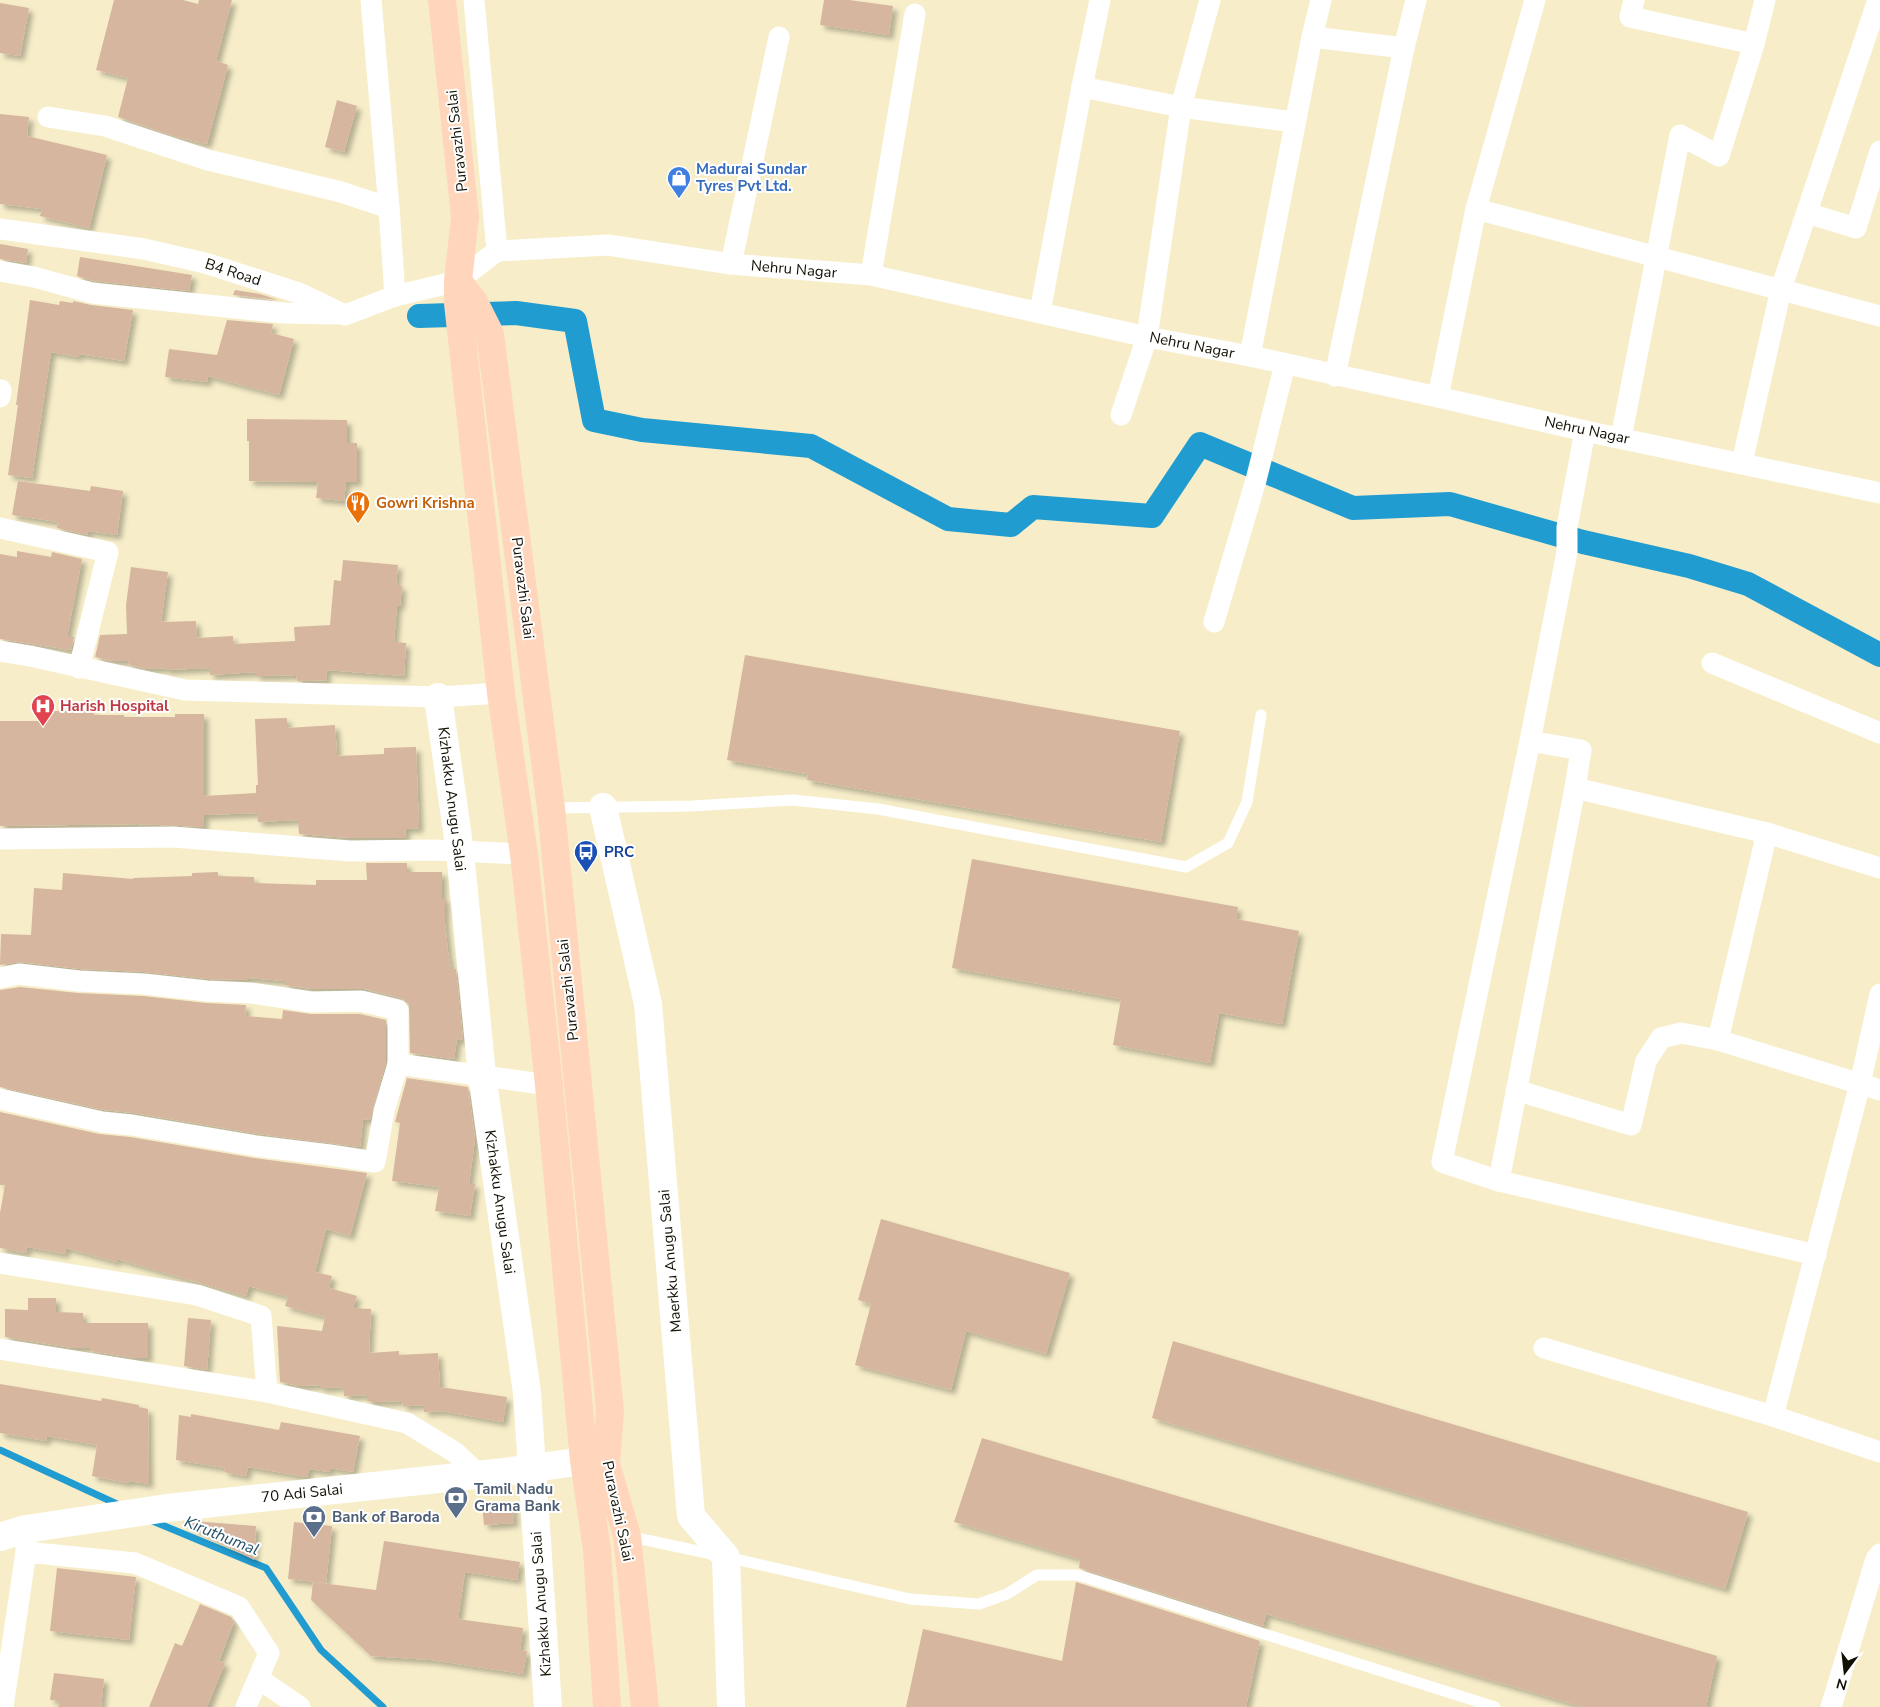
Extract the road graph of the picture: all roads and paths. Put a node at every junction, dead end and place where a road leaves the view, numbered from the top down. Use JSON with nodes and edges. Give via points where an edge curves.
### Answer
{"nodes":[{"id":1,"x":371,"y":0,"type":"edge"},
{"id":2,"x":442,"y":0,"type":"edge"},
{"id":3,"x":474,"y":0,"type":"edge"},
{"id":4,"x":1100,"y":0,"type":"edge"},
{"id":5,"x":1210,"y":0,"type":"edge"},
{"id":6,"x":1321,"y":0,"type":"edge"},
{"id":7,"x":1416,"y":0,"type":"edge"},
{"id":8,"x":1534,"y":0,"type":"edge"},
{"id":9,"x":1634,"y":0,"type":"edge"},
{"id":10,"x":1765,"y":0,"type":"edge"},
{"id":11,"x":1878,"y":0,"type":"edge"},
{"id":12,"x":916,"y":14,"type":"dead end"},
{"id":13,"x":780,"y":37,"type":"dead end"},
{"id":14,"x":1312,"y":37,"type":"junction"},
{"id":15,"x":1754,"y":44,"type":"junction"},
{"id":16,"x":1404,"y":48,"type":"junction"},
{"id":17,"x":1082,"y":87,"type":"junction"},
{"id":18,"x":1181,"y":107,"type":"junction"},
{"id":19,"x":48,"y":117,"type":"dead end"},
{"id":20,"x":1294,"y":122,"type":"junction"},
{"id":21,"x":1880,"y":151,"type":"edge"},
{"id":22,"x":389,"y":208,"type":"junction"},
{"id":23,"x":1476,"y":209,"type":"junction"},
{"id":24,"x":1807,"y":213,"type":"junction"},
{"id":25,"x":0,"y":229,"type":"edge"},
{"id":26,"x":497,"y":251,"type":"junction"},
{"id":27,"x":1656,"y":257,"type":"junction"},
{"id":28,"x":731,"y":264,"type":"junction"},
{"id":29,"x":0,"y":271,"type":"edge"},
{"id":30,"x":871,"y":275,"type":"junction"},
{"id":31,"x":1781,"y":289,"type":"junction"},
{"id":32,"x":463,"y":295,"type":"junction"},
{"id":33,"x":395,"y":296,"type":"junction"},
{"id":34,"x":1040,"y":312,"type":"junction"},
{"id":35,"x":345,"y":314,"type":"junction"},
{"id":36,"x":1880,"y":316,"type":"edge"},
{"id":37,"x":1147,"y":337,"type":"junction"},
{"id":38,"x":1250,"y":356,"type":"junction"},
{"id":39,"x":1285,"y":364,"type":"junction"},
{"id":40,"x":1335,"y":376,"type":"junction"},
{"id":41,"x":1438,"y":397,"type":"junction"},
{"id":42,"x":1120,"y":415,"type":"dead end"},
{"id":43,"x":1585,"y":431,"type":"junction"},
{"id":44,"x":1621,"y":438,"type":"junction"},
{"id":45,"x":1742,"y":464,"type":"junction"},
{"id":46,"x":1880,"y":493,"type":"edge"},
{"id":47,"x":0,"y":528,"type":"edge"},
{"id":48,"x":1214,"y":622,"type":"dead end"},
{"id":49,"x":0,"y":651,"type":"edge"},
{"id":50,"x":1712,"y":663,"type":"dead end"},
{"id":51,"x":79,"y":668,"type":"junction"},
{"id":52,"x":501,"y":692,"type":"junction"},
{"id":53,"x":438,"y":697,"type":"junction"},
{"id":54,"x":1261,"y":715,"type":"dead end"},
{"id":55,"x":1880,"y":733,"type":"edge"},
{"id":56,"x":1530,"y":740,"type":"junction"},
{"id":57,"x":1575,"y":788,"type":"junction"},
{"id":58,"x":603,"y":807,"type":"junction"},
{"id":59,"x":551,"y":808,"type":"junction"},
{"id":60,"x":1767,"y":833,"type":"junction"},
{"id":61,"x":0,"y":839,"type":"edge"},
{"id":62,"x":460,"y":852,"type":"junction"},
{"id":63,"x":524,"y":854,"type":"junction"},
{"id":64,"x":1880,"y":868,"type":"edge"},
{"id":65,"x":0,"y":978,"type":"edge"},
{"id":66,"x":1880,"y":994,"type":"edge"},
{"id":67,"x":1718,"y":1040,"type":"junction"},
{"id":68,"x":398,"y":1064,"type":"junction"},
{"id":69,"x":482,"y":1075,"type":"junction"},
{"id":70,"x":549,"y":1085,"type":"junction"},
{"id":71,"x":1870,"y":1087,"type":"edge"},
{"id":72,"x":1516,"y":1090,"type":"junction"},
{"id":73,"x":0,"y":1099,"type":"edge"},
{"id":74,"x":1499,"y":1181,"type":"junction"},
{"id":75,"x":1816,"y":1255,"type":"junction"},
{"id":76,"x":0,"y":1263,"type":"edge"},
{"id":77,"x":1544,"y":1348,"type":"dead end"},
{"id":78,"x":0,"y":1349,"type":"edge"},
{"id":79,"x":267,"y":1392,"type":"junction"},
{"id":80,"x":1773,"y":1416,"type":"junction"},
{"id":81,"x":1880,"y":1452,"type":"edge"},
{"id":82,"x":595,"y":1462,"type":"junction"},
{"id":83,"x":533,"y":1467,"type":"junction"},
{"id":84,"x":478,"y":1474,"type":"junction"},
{"id":85,"x":35,"y":1535,"type":"junction"},
{"id":86,"x":627,"y":1536,"type":"junction"},
{"id":87,"x":0,"y":1537,"type":"edge"},
{"id":88,"x":1880,"y":1554,"type":"edge"},
{"id":89,"x":726,"y":1557,"type":"junction"},
{"id":90,"x":259,"y":1679,"type":"junction"},
{"id":91,"x":3,"y":1707,"type":"edge"},
{"id":92,"x":246,"y":1707,"type":"edge"},
{"id":93,"x":300,"y":1707,"type":"edge"},
{"id":94,"x":548,"y":1707,"type":"edge"},
{"id":95,"x":607,"y":1707,"type":"edge"},
{"id":96,"x":645,"y":1707,"type":"edge"},
{"id":97,"x":731,"y":1707,"type":"edge"},
{"id":98,"x":1495,"y":1707,"type":"edge"},
{"id":99,"x":1831,"y":1707,"type":"edge"}],
"edges":[{"from":1,"to":22,"type":"street"},
{"from":2,"to":32,"type":"main road","name":"Puravazhi Salai","via":[[465,217]]},
{"from":3,"to":26,"type":"street"},
{"from":4,"to":17,"type":"street"},
{"from":5,"to":18,"type":"street"},
{"from":6,"to":14,"type":"street"},
{"from":7,"to":16,"type":"street"},
{"from":8,"to":23,"type":"street"},
{"from":9,"to":15,"type":"street","via":[[1630,16]]},
{"from":10,"to":15,"type":"street"},
{"from":11,"to":24,"type":"street"},
{"from":12,"to":30,"type":"street"},
{"from":13,"to":28,"type":"street"},
{"from":14,"to":16,"type":"street"},
{"from":14,"to":20,"type":"street"},
{"from":15,"to":27,"type":"street","via":[[1719,156],[1680,135]]},
{"from":16,"to":40,"type":"street"},
{"from":17,"to":18,"type":"street"},
{"from":17,"to":34,"type":"street"},
{"from":18,"to":20,"type":"street"},
{"from":18,"to":37,"type":"street"},
{"from":19,"to":22,"type":"street","via":[[105,126],[208,160],[341,192]]},
{"from":20,"to":38,"type":"street"},
{"from":21,"to":24,"type":"street","via":[[1856,228]]},
{"from":22,"to":33,"type":"street"},
{"from":23,"to":27,"type":"street"},
{"from":23,"to":41,"type":"street"},
{"from":24,"to":31,"type":"street"},
{"from":25,"to":35,"type":"street","name":"B4 Road","via":[[144,249],[205,263],[299,294]]},
{"from":26,"to":28,"type":"street","name":"Nehru Nagar","via":[[608,245]]},
{"from":26,"to":32,"type":"street"},
{"from":27,"to":31,"type":"street"},
{"from":27,"to":44,"type":"street"},
{"from":28,"to":30,"type":"street","name":"Nehru Nagar"},
{"from":29,"to":35,"type":"street","via":[[92,293],[284,313]]},
{"from":30,"to":34,"type":"street","name":"Nehru Nagar"},
{"from":31,"to":36,"type":"street"},
{"from":31,"to":45,"type":"street"},
{"from":32,"to":33,"type":"street"},
{"from":32,"to":52,"type":"main road","name":"Puravazhi Salai","via":[[461,330]]},
{"from":32,"to":59,"type":"main road","name":"Puravazhi Salai","via":[[490,334]]},
{"from":33,"to":35,"type":"street"},
{"from":34,"to":37,"type":"street","name":"Nehru Nagar"},
{"from":37,"to":38,"type":"street","name":"Nehru Nagar"},
{"from":37,"to":42,"type":"street"},
{"from":38,"to":39,"type":"street","name":"Nehru Nagar"},
{"from":39,"to":40,"type":"street","name":"Nehru Nagar"},
{"from":39,"to":48,"type":"street"},
{"from":40,"to":41,"type":"street","name":"Nehru Nagar"},
{"from":41,"to":43,"type":"street","name":"Nehru Nagar"},
{"from":43,"to":44,"type":"street","name":"Nehru Nagar"},
{"from":43,"to":56,"type":"street","via":[[1567,527],[1567,552]]},
{"from":44,"to":45,"type":"street","name":"Nehru Nagar"},
{"from":45,"to":46,"type":"street","name":"Nehru Nagar"},
{"from":47,"to":51,"type":"street","via":[[108,552]]},
{"from":49,"to":51,"type":"street"},
{"from":50,"to":55,"type":"street"},
{"from":51,"to":53,"type":"street","via":[[184,690]]},
{"from":52,"to":53,"type":"street"},
{"from":52,"to":63,"type":"main road","name":"Puravazhi Salai"},
{"from":53,"to":62,"type":"street","name":"Kizhakku Anugu Salai"},
{"from":54,"to":58,"type":"lane","via":[[1247,802],[1228,842],[1186,867],[878,809],[793,800]]},
{"from":56,"to":57,"type":"street","via":[[1581,750]]},
{"from":56,"to":74,"type":"street","via":[[1442,1162]]},
{"from":57,"to":60,"type":"street"},
{"from":57,"to":72,"type":"street"},
{"from":58,"to":59,"type":"lane"},
{"from":58,"to":89,"type":"street","name":"Maerkku Anugu Salai","via":[[648,1004],[691,1516]]},
{"from":59,"to":82,"type":"main road","name":"Puravazhi Salai","via":[[610,1411]]},
{"from":60,"to":64,"type":"street"},
{"from":60,"to":67,"type":"street"},
{"from":61,"to":62,"type":"street","via":[[173,837],[350,852]]},
{"from":62,"to":63,"type":"street"},
{"from":62,"to":69,"type":"street","name":"Kizhakku Anugu Salai"},
{"from":63,"to":70,"type":"main road","name":"Puravazhi Salai"},
{"from":65,"to":68,"type":"street","via":[[19,974],[251,993],[311,1002],[361,1001],[398,1010]]},
{"from":66,"to":71,"type":"street"},
{"from":67,"to":71,"type":"street"},
{"from":67,"to":72,"type":"street","via":[[1682,1033],[1661,1038],[1646,1062],[1631,1125]]},
{"from":68,"to":69,"type":"street"},
{"from":68,"to":73,"type":"street","via":[[384,1111],[376,1162],[102,1122]]},
{"from":69,"to":70,"type":"street"},
{"from":69,"to":83,"type":"street","name":"Kizhakku Anugu Salai","via":[[527,1393]]},
{"from":70,"to":82,"type":"main road","name":"Puravazhi Salai"},
{"from":71,"to":75,"type":"street"},
{"from":72,"to":74,"type":"street"},
{"from":74,"to":75,"type":"street"},
{"from":75,"to":80,"type":"street"},
{"from":76,"to":79,"type":"street","via":[[197,1295],[261,1316]]},
{"from":77,"to":80,"type":"street"},
{"from":78,"to":79,"type":"street"},
{"from":79,"to":84,"type":"street","via":[[406,1423],[456,1453]]},
{"from":80,"to":81,"type":"street"},
{"from":82,"to":83,"type":"street","name":"70 Adi Salai"},
{"from":82,"to":86,"type":"main road","name":"Puravazhi Salai"},
{"from":82,"to":95,"type":"main road","name":"Puravazhi Salai"},
{"from":83,"to":84,"type":"street","name":"70 Adi Salai"},
{"from":83,"to":94,"type":"street","name":"Kizhakku Anugu Salai"},
{"from":84,"to":85,"type":"street","name":"70 Adi Salai","via":[[166,1508]]},
{"from":85,"to":87,"type":"street","name":"70 Adi Salai"},
{"from":85,"to":90,"type":"street","via":[[135,1562],[239,1606],[269,1653]]},
{"from":85,"to":91,"type":"street"},
{"from":86,"to":89,"type":"lane"},
{"from":86,"to":96,"type":"main road","name":"Puravazhi Salai"},
{"from":88,"to":99,"type":"street","via":[[1876,1558]]},
{"from":89,"to":97,"type":"street"},
{"from":89,"to":98,"type":"lane","via":[[910,1599],[979,1604],[1007,1594],[1036,1575],[1078,1576]]},
{"from":90,"to":92,"type":"street"},
{"from":90,"to":93,"type":"street"}]}
